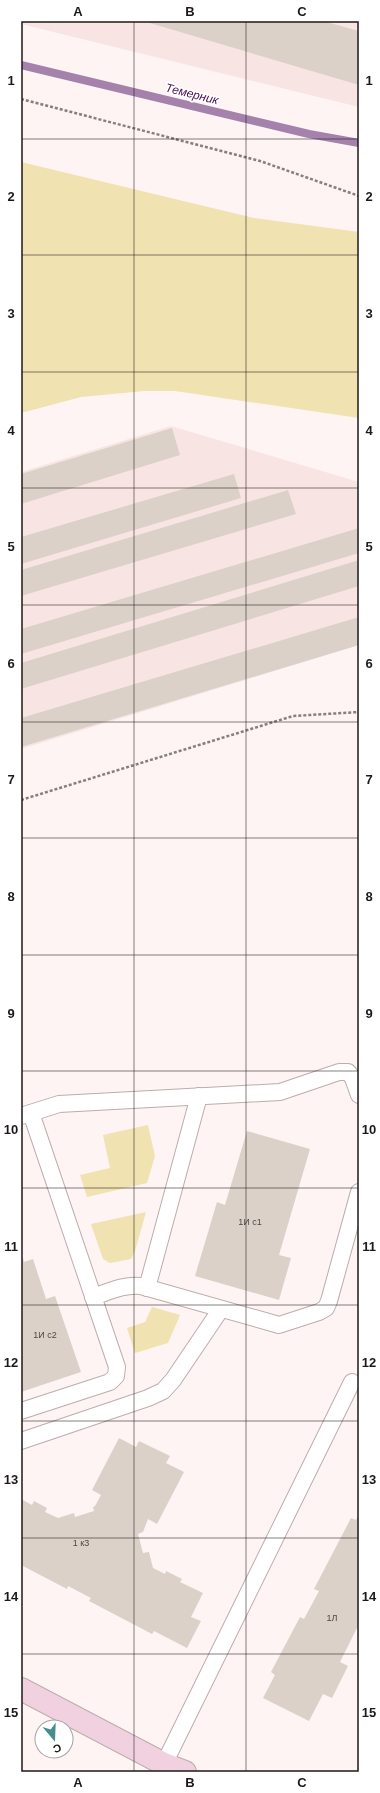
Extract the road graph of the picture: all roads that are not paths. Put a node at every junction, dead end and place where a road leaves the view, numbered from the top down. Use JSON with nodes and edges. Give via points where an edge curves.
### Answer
{"nodes":[{"id":1,"x":359,"y":1095,"type":"edge"},
{"id":2,"x":199,"y":1096,"type":"junction"},
{"id":3,"x":26,"y":1115,"type":"edge"},
{"id":4,"x":359,"y":1192,"type":"edge"},
{"id":5,"x":147,"y":1288,"type":"junction"},
{"id":6,"x":93,"y":1297,"type":"junction"},
{"id":7,"x":222,"y":1309,"type":"junction"},
{"id":8,"x":352,"y":1382,"type":"dead end"},
{"id":9,"x":21,"y":1411,"type":"edge"},
{"id":10,"x":21,"y":1441,"type":"edge"},
{"id":11,"x":21,"y":1689,"type":"edge"},
{"id":12,"x":164,"y":1764,"type":"junction"},
{"id":13,"x":184,"y":1772,"type":"edge"}],
"edges":[{"from":1,"to":2,"type":"lane","via":[[348,1072],[339,1072],[280,1092]]},
{"from":2,"to":3,"type":"lane","via":[[59,1104]]},
{"from":2,"to":5,"type":"lane"},
{"from":3,"to":6,"type":"lane"},
{"from":4,"to":7,"type":"lane","via":[[326,1308],[279,1325]]},
{"from":5,"to":6,"type":"lane","via":[[133,1285]]},
{"from":5,"to":7,"type":"lane"},
{"from":6,"to":9,"type":"lane","via":[[117,1368],[116,1376],[110,1382]]},
{"from":7,"to":10,"type":"lane","via":[[163,1391]]},
{"from":8,"to":12,"type":"lane"},
{"from":11,"to":12,"type":"street"},
{"from":12,"to":13,"type":"street"}]}
